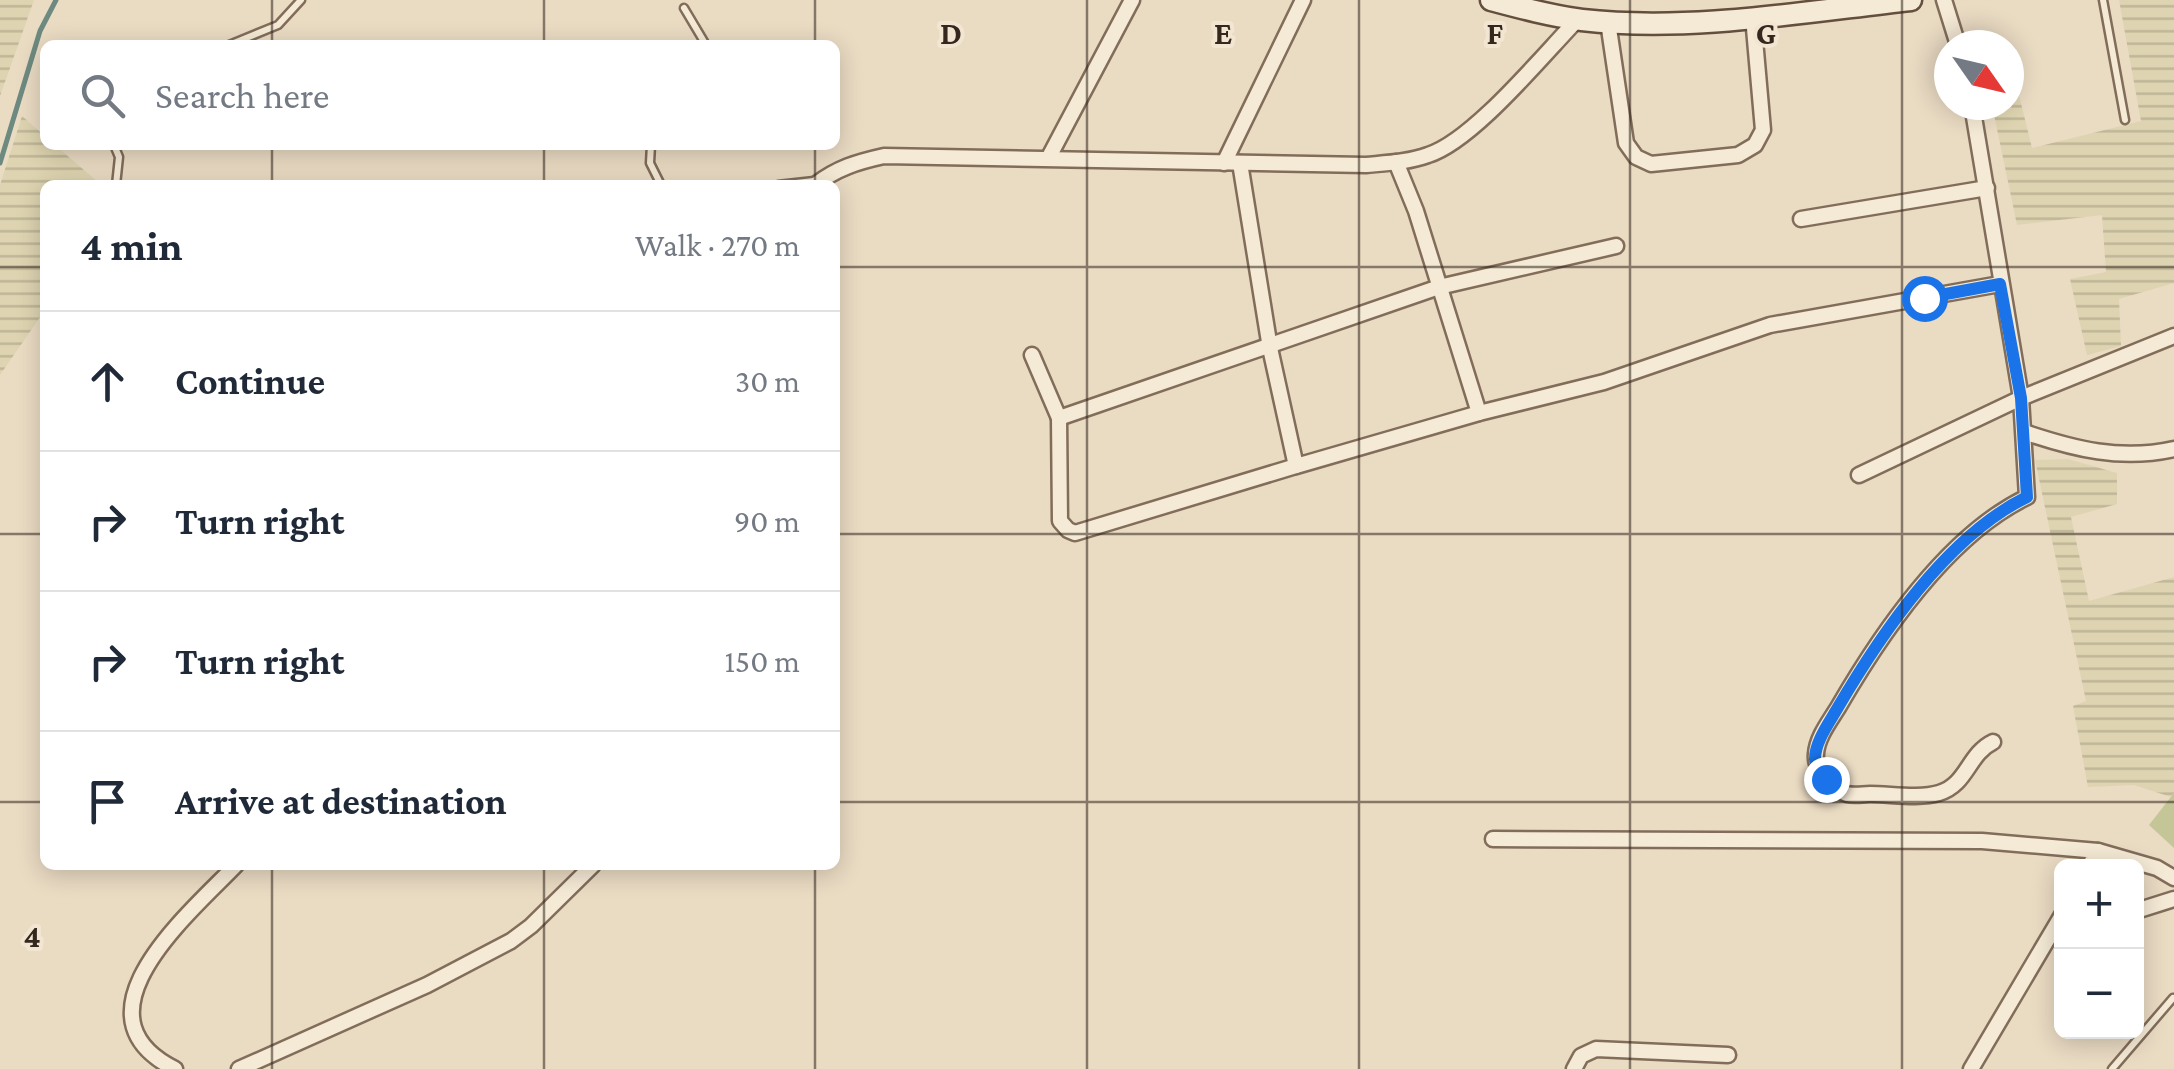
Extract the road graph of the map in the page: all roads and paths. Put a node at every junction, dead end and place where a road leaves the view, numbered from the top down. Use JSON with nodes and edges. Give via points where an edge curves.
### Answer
{"nodes":[{"id":1,"x":301,"y":0,"type":"edge"},
{"id":2,"x":1132,"y":0,"type":"edge"},
{"id":3,"x":1303,"y":0,"type":"edge"},
{"id":4,"x":1491,"y":0,"type":"edge"},
{"id":5,"x":1911,"y":0,"type":"edge"},
{"id":6,"x":1944,"y":0,"type":"edge"},
{"id":7,"x":2102,"y":0,"type":"edge"},
{"id":8,"x":684,"y":8,"type":"dead end"},
{"id":9,"x":1753,"y":17,"type":"junction"},
{"id":10,"x":1578,"y":19,"type":"junction"},
{"id":11,"x":1608,"y":22,"type":"junction"},
{"id":12,"x":1953,"y":30,"type":"edge"},
{"id":13,"x":241,"y":40,"type":"edge"},
{"id":14,"x":703,"y":40,"type":"edge"},
{"id":15,"x":1975,"y":120,"type":"edge"},
{"id":16,"x":2125,"y":120,"type":"dead end"},
{"id":17,"x":116,"y":150,"type":"edge"},
{"id":18,"x":651,"y":150,"type":"edge"},
{"id":19,"x":1049,"y":157,"type":"junction"},
{"id":20,"x":1396,"y":162,"type":"junction"},
{"id":21,"x":1232,"y":163,"type":"junction"},
{"id":22,"x":116,"y":180,"type":"edge"},
{"id":23,"x":658,"y":180,"type":"edge"},
{"id":24,"x":823,"y":180,"type":"edge"},
{"id":25,"x":1987,"y":188,"type":"junction"},
{"id":26,"x":1801,"y":218,"type":"dead end"},
{"id":27,"x":1616,"y":246,"type":"dead end"},
{"id":28,"x":2000,"y":284,"type":"junction"},
{"id":29,"x":1439,"y":287,"type":"junction"},
{"id":30,"x":2174,"y":336,"type":"edge"},
{"id":31,"x":1270,"y":348,"type":"junction"},
{"id":32,"x":1032,"y":355,"type":"dead end"},
{"id":33,"x":2021,"y":398,"type":"junction"},
{"id":34,"x":1479,"y":413,"type":"junction"},
{"id":35,"x":1059,"y":418,"type":"junction"},
{"id":36,"x":2024,"y":432,"type":"junction"},
{"id":37,"x":2174,"y":448,"type":"edge"},
{"id":38,"x":1296,"y":466,"type":"junction"},
{"id":39,"x":1859,"y":475,"type":"dead end"},
{"id":40,"x":1993,"y":742,"type":"dead end"},
{"id":41,"x":1493,"y":838,"type":"dead end"},
{"id":42,"x":2098,"y":851,"type":"junction"},
{"id":43,"x":2093,"y":859,"type":"edge"},
{"id":44,"x":231,"y":870,"type":"edge"},
{"id":45,"x":587,"y":870,"type":"edge"},
{"id":46,"x":2174,"y":878,"type":"edge"},
{"id":47,"x":2174,"y":899,"type":"edge"},
{"id":48,"x":2144,"y":908,"type":"edge"},
{"id":49,"x":2054,"y":938,"type":"edge"},
{"id":50,"x":2173,"y":998,"type":"edge"},
{"id":51,"x":1728,"y":1055,"type":"dead end"},
{"id":52,"x":175,"y":1069,"type":"edge"},
{"id":53,"x":238,"y":1069,"type":"edge"},
{"id":54,"x":1574,"y":1069,"type":"edge"},
{"id":55,"x":1972,"y":1069,"type":"edge"},
{"id":56,"x":2112,"y":1069,"type":"edge"}],
"edges":[{"from":1,"to":13,"type":"lane","via":[[278,25]]},
{"from":2,"to":19,"type":"street"},
{"from":3,"to":21,"type":"street"},
{"from":4,"to":10,"type":"street"},
{"from":5,"to":9,"type":"street"},
{"from":6,"to":12,"type":"street"},
{"from":7,"to":16,"type":"lane"},
{"from":8,"to":14,"type":"lane"},
{"from":9,"to":11,"type":"street"},
{"from":9,"to":11,"type":"street","via":[[1763,130],[1754,145],[1738,155],[1651,164],[1626,142]]},
{"from":10,"to":11,"type":"street"},
{"from":10,"to":20,"type":"street","via":[[1450,144]]},
{"from":15,"to":25,"type":"street"},
{"from":17,"to":22,"type":"lane"},
{"from":18,"to":23,"type":"lane"},
{"from":19,"to":21,"type":"street"},
{"from":19,"to":24,"type":"street","via":[[884,156],[852,163]]},
{"from":20,"to":21,"type":"street"},
{"from":20,"to":29,"type":"street"},
{"from":21,"to":31,"type":"street"},
{"from":25,"to":26,"type":"street"},
{"from":25,"to":28,"type":"street"},
{"from":27,"to":29,"type":"street"},
{"from":28,"to":33,"type":"street"},
{"from":28,"to":34,"type":"street","via":[[1770,325],[1604,382]]},
{"from":29,"to":31,"type":"street"},
{"from":29,"to":34,"type":"street"},
{"from":30,"to":33,"type":"street"},
{"from":31,"to":35,"type":"street"},
{"from":31,"to":38,"type":"street"},
{"from":32,"to":35,"type":"street"},
{"from":33,"to":36,"type":"street"},
{"from":33,"to":39,"type":"street"},
{"from":34,"to":38,"type":"street"},
{"from":35,"to":38,"type":"street","via":[[1060,521],[1076,532]]},
{"from":36,"to":37,"type":"street","via":[[2091,452]]},
{"from":36,"to":40,"type":"street","via":[[2027,497],[1967,540],[1897,617],[1847,692],[1815,757],[1826,779],[1849,795],[1937,794],[1954,786],[1977,752]]},
{"from":41,"to":42,"type":"street","via":[[1982,841]]},
{"from":42,"to":43,"type":"street"},
{"from":42,"to":46,"type":"street"},
{"from":44,"to":52,"type":"street","via":[[159,946],[134,989],[135,1029]]},
{"from":45,"to":53,"type":"street","via":[[511,941]]},
{"from":47,"to":48,"type":"street"},
{"from":49,"to":55,"type":"street"},
{"from":50,"to":56,"type":"lane"},
{"from":51,"to":54,"type":"street","via":[[1596,1049]]}]}
